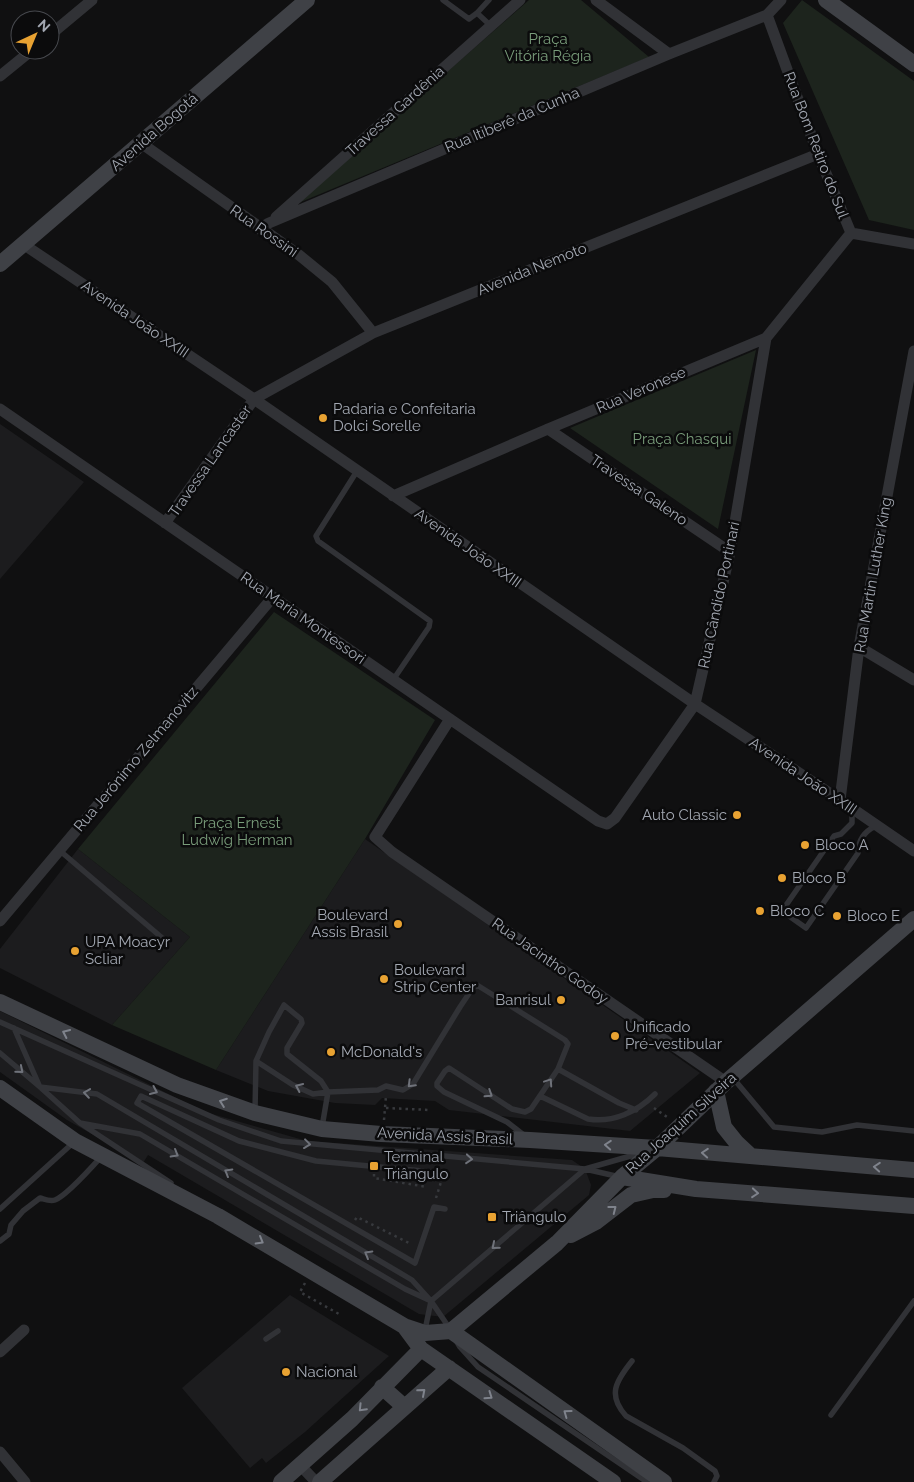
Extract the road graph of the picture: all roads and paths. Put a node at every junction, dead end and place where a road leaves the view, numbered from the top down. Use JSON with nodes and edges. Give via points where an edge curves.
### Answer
{"nodes":[{"id":1,"x":442,"y":0,"type":"edge"},
{"id":2,"x":489,"y":0,"type":"edge"},
{"id":3,"x":520,"y":0,"type":"edge"},
{"id":4,"x":596,"y":0,"type":"edge"},
{"id":5,"x":781,"y":0,"type":"edge"},
{"id":6,"x":90,"y":1,"type":"edge"},
{"id":7,"x":303,"y":1,"type":"edge"},
{"id":8,"x":833,"y":2,"type":"edge"},
{"id":9,"x":477,"y":13,"type":"junction"},
{"id":10,"x":767,"y":15,"type":"junction"},
{"id":11,"x":60,"y":26,"type":"edge"},
{"id":12,"x":491,"y":26,"type":"junction"},
{"id":13,"x":669,"y":54,"type":"junction"},
{"id":14,"x":20,"y":60,"type":"edge"},
{"id":15,"x":914,"y":64,"type":"edge"},
{"id":16,"x":0,"y":76,"type":"edge"},
{"id":17,"x":141,"y":143,"type":"junction"},
{"id":18,"x":818,"y":154,"type":"junction"},
{"id":19,"x":264,"y":226,"type":"junction"},
{"id":20,"x":851,"y":233,"type":"junction"},
{"id":21,"x":23,"y":244,"type":"junction"},
{"id":22,"x":914,"y":244,"type":"edge"},
{"id":23,"x":2,"y":260,"type":"edge"},
{"id":24,"x":373,"y":333,"type":"junction"},
{"id":25,"x":766,"y":338,"type":"junction"},
{"id":26,"x":914,"y":351,"type":"edge"},
{"id":27,"x":254,"y":399,"type":"junction"},
{"id":28,"x":0,"y":409,"type":"edge"},
{"id":29,"x":548,"y":429,"type":"junction"},
{"id":30,"x":357,"y":471,"type":"junction"},
{"id":31,"x":393,"y":496,"type":"junction"},
{"id":32,"x":165,"y":523,"type":"junction"},
{"id":33,"x":730,"y":552,"type":"junction"},
{"id":34,"x":273,"y":597,"type":"junction"},
{"id":35,"x":859,"y":647,"type":"junction"},
{"id":36,"x":393,"y":680,"type":"junction"},
{"id":37,"x":914,"y":680,"type":"edge"},
{"id":38,"x":695,"y":704,"type":"junction"},
{"id":39,"x":450,"y":719,"type":"junction"},
{"id":40,"x":840,"y":800,"type":"junction"},
{"id":41,"x":852,"y":808,"type":"junction"},
{"id":42,"x":865,"y":818,"type":"junction"},
{"id":43,"x":852,"y":823,"type":"junction"},
{"id":44,"x":607,"y":824,"type":"joint"},
{"id":45,"x":876,"y":826,"type":"junction"},
{"id":46,"x":864,"y":833,"type":"junction"},
{"id":47,"x":59,"y":850,"type":"junction"},
{"id":48,"x":914,"y":852,"type":"edge"},
{"id":49,"x":914,"y":919,"type":"edge"},
{"id":50,"x":0,"y":921,"type":"edge"},
{"id":51,"x":167,"y":942,"type":"dead end"},
{"id":52,"x":0,"y":1002,"type":"edge"},
{"id":53,"x":0,"y":1022,"type":"edge"},
{"id":54,"x":14,"y":1028,"type":"junction"},
{"id":55,"x":0,"y":1053,"type":"edge"},
{"id":56,"x":256,"y":1061,"type":"junction"},
{"id":57,"x":558,"y":1068,"type":"junction"},
{"id":58,"x":725,"y":1083,"type":"junction"},
{"id":59,"x":40,"y":1087,"type":"junction"},
{"id":60,"x":0,"y":1088,"type":"edge"},
{"id":61,"x":328,"y":1092,"type":"junction"},
{"id":62,"x":655,"y":1094,"type":"dead end"},
{"id":63,"x":540,"y":1096,"type":"junction"},
{"id":64,"x":646,"y":1103,"type":"junction"},
{"id":65,"x":386,"y":1108,"type":"dead end"},
{"id":66,"x":430,"y":1110,"type":"dead end"},
{"id":67,"x":636,"y":1110,"type":"junction"},
{"id":68,"x":255,"y":1113,"type":"junction"},
{"id":69,"x":667,"y":1117,"type":"dead end"},
{"id":70,"x":80,"y":1123,"type":"junction"},
{"id":71,"x":322,"y":1129,"type":"junction"},
{"id":72,"x":914,"y":1131,"type":"edge"},
{"id":73,"x":530,"y":1140,"type":"junction"},
{"id":74,"x":75,"y":1141,"type":"junction"},
{"id":75,"x":657,"y":1148,"type":"junction"},
{"id":76,"x":102,"y":1156,"type":"junction"},
{"id":77,"x":750,"y":1156,"type":"junction"},
{"id":78,"x":375,"y":1167,"type":"junction"},
{"id":79,"x":585,"y":1169,"type":"junction"},
{"id":80,"x":914,"y":1170,"type":"edge"},
{"id":81,"x":444,"y":1173,"type":"joint"},
{"id":82,"x":622,"y":1177,"type":"junction"},
{"id":83,"x":428,"y":1186,"type":"dead end"},
{"id":84,"x":696,"y":1189,"type":"junction"},
{"id":85,"x":914,"y":1206,"type":"edge"},
{"id":86,"x":434,"y":1207,"type":"junction"},
{"id":87,"x":0,"y":1208,"type":"edge"},
{"id":88,"x":445,"y":1209,"type":"dead end"},
{"id":89,"x":218,"y":1216,"type":"junction"},
{"id":90,"x":352,"y":1227,"type":"junction"},
{"id":91,"x":0,"y":1241,"type":"edge"},
{"id":92,"x":557,"y":1243,"type":"junction"},
{"id":93,"x":411,"y":1244,"type":"dead end"},
{"id":94,"x":313,"y":1272,"type":"junction"},
{"id":95,"x":431,"y":1300,"type":"junction"},
{"id":96,"x":914,"y":1301,"type":"edge"},
{"id":97,"x":339,"y":1314,"type":"dead end"},
{"id":98,"x":24,"y":1330,"type":"dead end"},
{"id":99,"x":278,"y":1330,"type":"dead end"},
{"id":100,"x":452,"y":1331,"type":"junction"},
{"id":101,"x":266,"y":1339,"type":"dead end"},
{"id":102,"x":423,"y":1341,"type":"junction"},
{"id":103,"x":0,"y":1352,"type":"edge"},
{"id":104,"x":632,"y":1361,"type":"dead end"},
{"id":105,"x":449,"y":1368,"type":"junction"},
{"id":106,"x":382,"y":1387,"type":"junction"},
{"id":107,"x":401,"y":1410,"type":"junction"},
{"id":108,"x":830,"y":1415,"type":"dead end"},
{"id":109,"x":0,"y":1452,"type":"edge"},
{"id":110,"x":300,"y":1465,"type":"junction"},
{"id":111,"x":25,"y":1482,"type":"edge"},
{"id":112,"x":281,"y":1482,"type":"edge"},
{"id":113,"x":316,"y":1482,"type":"edge"},
{"id":114,"x":320,"y":1482,"type":"edge"},
{"id":115,"x":613,"y":1482,"type":"edge"},
{"id":116,"x":647,"y":1482,"type":"edge"},
{"id":117,"x":664,"y":1482,"type":"edge"},
{"id":118,"x":714,"y":1482,"type":"edge"}],
"edges":[{"from":1,"to":9,"type":"lane","via":[[469,18]]},
{"from":2,"to":9,"type":"lane"},
{"from":3,"to":12,"type":"street","name":"Travessa Gardênia"},
{"from":4,"to":13,"type":"street"},
{"from":5,"to":10,"type":"street"},
{"from":6,"to":11,"type":"street"},
{"from":7,"to":17,"type":"main road","name":"Avenida Bogotá"},
{"from":8,"to":15,"type":"main road"},
{"from":9,"to":12,"type":"lane"},
{"from":10,"to":13,"type":"street","name":"Rua Itiberê da Cunha"},
{"from":10,"to":18,"type":"street","name":"Rua Bom Retiro do Sul"},
{"from":12,"to":19,"type":"street","name":"Travessa Gardênia"},
{"from":13,"to":19,"type":"street","name":"Rua Itiberê da Cunha"},
{"from":14,"to":16,"type":"street"},
{"from":17,"to":19,"type":"street","name":"Rua Rossini"},
{"from":17,"to":21,"type":"main road","name":"Avenida Bogotá"},
{"from":18,"to":20,"type":"street","name":"Rua Bom Retiro do Sul"},
{"from":18,"to":24,"type":"street","name":"Avenida Nemoto"},
{"from":19,"to":24,"type":"street","name":"Rua Rossini","via":[[332,282]]},
{"from":20,"to":22,"type":"street","name":"Rua Bom Retiro do Sul"},
{"from":20,"to":25,"type":"street","name":"Rua Veronese"},
{"from":21,"to":23,"type":"main road","name":"Avenida Bogotá"},
{"from":21,"to":27,"type":"street","name":"Avenida João XXIII"},
{"from":24,"to":27,"type":"street","name":"Avenida Nemoto"},
{"from":25,"to":29,"type":"street","name":"Rua Veronese"},
{"from":25,"to":33,"type":"street","name":"Rua Cândido Portinari"},
{"from":26,"to":35,"type":"street","name":"Rua Martin Luther King"},
{"from":27,"to":30,"type":"street","name":"Avenida João XXIII"},
{"from":27,"to":32,"type":"street","name":"Travessa Lancaster"},
{"from":28,"to":32,"type":"street","name":"Rua Maria Montessori"},
{"from":29,"to":31,"type":"street","name":"Rua Veronese"},
{"from":29,"to":33,"type":"street","name":"Travessa Galeno"},
{"from":30,"to":31,"type":"street","name":"Avenida João XXIII"},
{"from":30,"to":36,"type":"lane","via":[[317,533],[317,539],[430,621],[430,627]]},
{"from":31,"to":38,"type":"street","name":"Avenida João XXIII"},
{"from":32,"to":34,"type":"street","name":"Rua Maria Montessori"},
{"from":33,"to":38,"type":"street","name":"Rua Cândido Portinari"},
{"from":34,"to":36,"type":"street","name":"Rua Maria Montessori"},
{"from":34,"to":47,"type":"street","name":"Rua Jerônimo Zelmanovitz"},
{"from":35,"to":37,"type":"street"},
{"from":35,"to":40,"type":"street","name":"Rua Martin Luther King"},
{"from":36,"to":39,"type":"street","name":"Rua Maria Montessori"},
{"from":38,"to":40,"type":"street","name":"Avenida João XXIII"},
{"from":38,"to":44,"type":"street","name":"Rua Cândido Portinari","via":[[615,818]]},
{"from":39,"to":44,"type":"street","name":"Rua Maria Montessori","via":[[598,821]]},
{"from":39,"to":58,"type":"street","name":"Rua Jacintho Godoy","via":[[375,837]]},
{"from":40,"to":41,"type":"street","name":"Avenida João XXIII"},
{"from":41,"to":42,"type":"street","name":"Avenida João XXIII"},
{"from":41,"to":43,"type":"lane"},
{"from":42,"to":43,"type":"lane"},
{"from":42,"to":45,"type":"street","name":"Avenida João XXIII"},
{"from":42,"to":46,"type":"lane"},
{"from":43,"to":46,"type":"lane","via":[[834,836],[782,911],[806,928],[858,853],[858,844]]},
{"from":45,"to":46,"type":"lane"},
{"from":45,"to":48,"type":"street","name":"Avenida João XXIII"},
{"from":47,"to":50,"type":"street","name":"Rua Jerônimo Zelmanovitz"},
{"from":47,"to":51,"type":"lane"},
{"from":49,"to":58,"type":"main road","name":"Rua Joaquim Silveira"},
{"from":68,"to":52,"type":"main road","name":"Avenida Assis Brasil","one_way":true,"via":[[177,1085]]},
{"from":53,"to":54,"type":"lane"},
{"from":54,"to":59,"type":"lane"},
{"from":54,"to":79,"type":"lane","one_way":true,"via":[[219,1120],[281,1141]]},
{"from":55,"to":59,"type":"lane","one_way":true},
{"from":61,"to":56,"type":"lane","one_way":true,"via":[[313,1094]]},
{"from":56,"to":61,"type":"lane","via":[[284,1005],[302,1021],[287,1054],[321,1081]]},
{"from":56,"to":68,"type":"lane"},
{"from":57,"to":61,"type":"lane","one_way":true,"via":[[568,1046],[566,1042],[477,985],[408,1088],[386,1086],[378,1090]]},
{"from":63,"to":57,"type":"lane","one_way":true},
{"from":57,"to":67,"type":"lane"},
{"from":58,"to":72,"type":"lane","via":[[774,1127],[822,1132],[857,1125]]},
{"from":58,"to":75,"type":"main road","name":"Rua Joaquim Silveira"},
{"from":58,"to":77,"type":"main road","via":[[724,1127]]},
{"from":59,"to":70,"type":"lane"},
{"from":95,"to":59,"type":"lane","one_way":true,"via":[[412,1280],[97,1094]]},
{"from":60,"to":74,"type":"main road"},
{"from":61,"to":71,"type":"lane"},
{"from":62,"to":64,"type":"lane"},
{"from":63,"to":67,"type":"lane","via":[[588,1120],[607,1120]]},
{"from":73,"to":63,"type":"lane","one_way":true,"via":[[507,1122],[444,1092],[436,1084],[449,1068],[520,1112],[531,1109]]},
{"from":64,"to":67,"type":"lane"},
{"from":64,"to":69,"type":"path"},
{"from":65,"to":66,"type":"path"},
{"from":68,"to":71,"type":"main road","name":"Avenida Assis Brasil"},
{"from":70,"to":89,"type":"lane"},
{"from":70,"to":95,"type":"lane","one_way":true,"via":[[140,1134],[405,1289]]},
{"from":71,"to":73,"type":"main road","name":"Avenida Assis Brasil"},
{"from":75,"to":73,"type":"main road","name":"Avenida Assis Brasil","one_way":true},
{"from":74,"to":76,"type":"main road"},
{"from":74,"to":87,"type":"lane"},
{"from":77,"to":75,"type":"main road","name":"Avenida Assis Brasil","one_way":true},
{"from":75,"to":79,"type":"lane"},
{"from":75,"to":82,"type":"main road","name":"Rua Joaquim Silveira"},
{"from":76,"to":89,"type":"main road"},
{"from":76,"to":91,"type":"lane","via":[[56,1200],[36,1199],[12,1222],[9,1234]]},
{"from":80,"to":77,"type":"main road","name":"Avenida Assis Brasil","one_way":true},
{"from":78,"to":81,"type":"lane"},
{"from":78,"to":83,"type":"path","via":[[374,1178]]},
{"from":78,"to":90,"type":"lane","via":[[316,1161],[239,1141],[141,1096],[137,1103]]},
{"from":79,"to":82,"type":"lane"},
{"from":79,"to":95,"type":"lane","one_way":true},
{"from":81,"to":86,"type":"path"},
{"from":82,"to":84,"type":"main road"},
{"from":82,"to":92,"type":"main road","name":"Rua Joaquim Silveira"},
{"from":84,"to":85,"type":"main road","one_way":true},
{"from":92,"to":84,"type":"main road","one_way":true,"via":[[596,1222],[631,1195],[653,1190]]},
{"from":86,"to":88,"type":"lane"},
{"from":86,"to":90,"type":"lane","via":[[415,1263]]},
{"from":89,"to":94,"type":"main road","one_way":true},
{"from":90,"to":93,"type":"path","via":[[357,1217]]},
{"from":92,"to":100,"type":"main road","name":"Rua Joaquim Silveira"},
{"from":94,"to":97,"type":"path","via":[[300,1292]]},
{"from":94,"to":102,"type":"main road","via":[[404,1326]]},
{"from":95,"to":100,"type":"lane"},
{"from":95,"to":102,"type":"lane"},
{"from":96,"to":108,"type":"lane"},
{"from":98,"to":103,"type":"street"},
{"from":99,"to":101,"type":"lane"},
{"from":100,"to":102,"type":"main road"},
{"from":100,"to":116,"type":"lane","via":[[460,1347],[478,1367]]},
{"from":117,"to":100,"type":"main road","one_way":true},
{"from":102,"to":105,"type":"main road"},
{"from":102,"to":106,"type":"main road"},
{"from":104,"to":118,"type":"lane","via":[[619,1376],[615,1388],[619,1409],[715,1471]]},
{"from":107,"to":105,"type":"main road","one_way":true},
{"from":105,"to":115,"type":"main road","one_way":true},
{"from":106,"to":107,"type":"main road","via":[[400,1403]]},
{"from":106,"to":110,"type":"main road","one_way":true,"via":[[352,1419]]},
{"from":107,"to":114,"type":"main road"},
{"from":109,"to":111,"type":"street"},
{"from":110,"to":112,"type":"main road"},
{"from":110,"to":113,"type":"street"}]}
